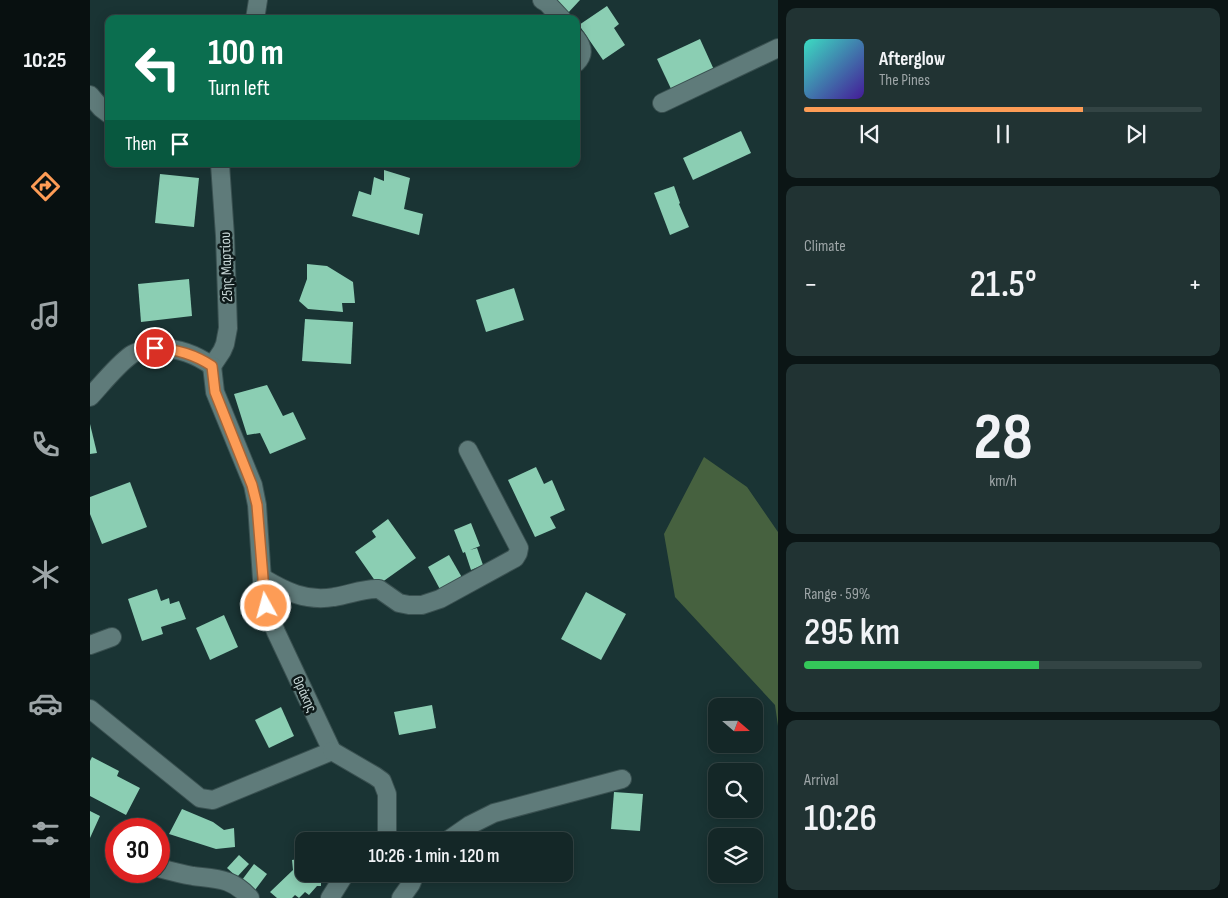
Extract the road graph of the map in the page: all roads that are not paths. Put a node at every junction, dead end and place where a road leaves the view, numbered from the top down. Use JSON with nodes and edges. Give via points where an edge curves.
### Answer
{"nodes":[{"id":1,"x":258,"y":0,"type":"edge"},
{"id":2,"x":542,"y":0,"type":"edge"},
{"id":3,"x":256,"y":15,"type":"edge"},
{"id":4,"x":558,"y":15,"type":"edge"},
{"id":5,"x":580,"y":43,"type":"edge"},
{"id":6,"x":778,"y":48,"type":"edge"},
{"id":7,"x":580,"y":59,"type":"edge"},
{"id":8,"x":90,"y":94,"type":"edge"},
{"id":9,"x":662,"y":104,"type":"dead end"},
{"id":10,"x":105,"y":111,"type":"edge"},
{"id":11,"x":220,"y":167,"type":"edge"},
{"id":12,"x":212,"y":366,"type":"junction"},
{"id":13,"x":90,"y":397,"type":"edge"},
{"id":14,"x":468,"y":450,"type":"dead end"},
{"id":15,"x":263,"y":578,"type":"junction"},
{"id":16,"x":112,"y":637,"type":"dead end"},
{"id":17,"x":90,"y":645,"type":"edge"},
{"id":18,"x":90,"y":709,"type":"edge"},
{"id":19,"x":332,"y":751,"type":"junction"},
{"id":20,"x":622,"y":779,"type":"dead end"},
{"id":21,"x":387,"y":832,"type":"edge"},
{"id":22,"x":460,"y":832,"type":"edge"},
{"id":23,"x":170,"y":871,"type":"edge"},
{"id":24,"x":340,"y":882,"type":"edge"},
{"id":25,"x":411,"y":882,"type":"edge"},
{"id":26,"x":250,"y":898,"type":"edge"},
{"id":27,"x":330,"y":898,"type":"edge"},
{"id":28,"x":401,"y":898,"type":"edge"}],
"edges":[{"from":1,"to":3,"type":"street"},
{"from":2,"to":4,"type":"street"},
{"from":5,"to":7,"type":"street"},
{"from":6,"to":9,"type":"street"},
{"from":8,"to":10,"type":"street"},
{"from":11,"to":12,"type":"street","name":"25ης Μαρτίου","via":[[228,328],[225,344]]},
{"from":12,"to":13,"type":"street","via":[[189,353],[169,348],[137,352],[124,360]]},
{"from":12,"to":15,"type":"street","name":"Θράκης","via":[[215,392],[255,494]]},
{"from":14,"to":15,"type":"street","via":[[519,548],[515,558],[440,599],[422,605],[399,603],[376,588],[332,598],[305,597],[285,591]]},
{"from":15,"to":19,"type":"street","name":"Θράκης","via":[[263,594],[269,615]]},
{"from":16,"to":17,"type":"street"},
{"from":18,"to":19,"type":"street","via":[[206,800],[213,800]]},
{"from":19,"to":21,"type":"street","via":[[382,782],[387,794]]},
{"from":20,"to":22,"type":"street","via":[[494,813]]},
{"from":23,"to":26,"type":"street","via":[[222,880],[240,888]]},
{"from":24,"to":27,"type":"street"},
{"from":25,"to":28,"type":"street"}]}
